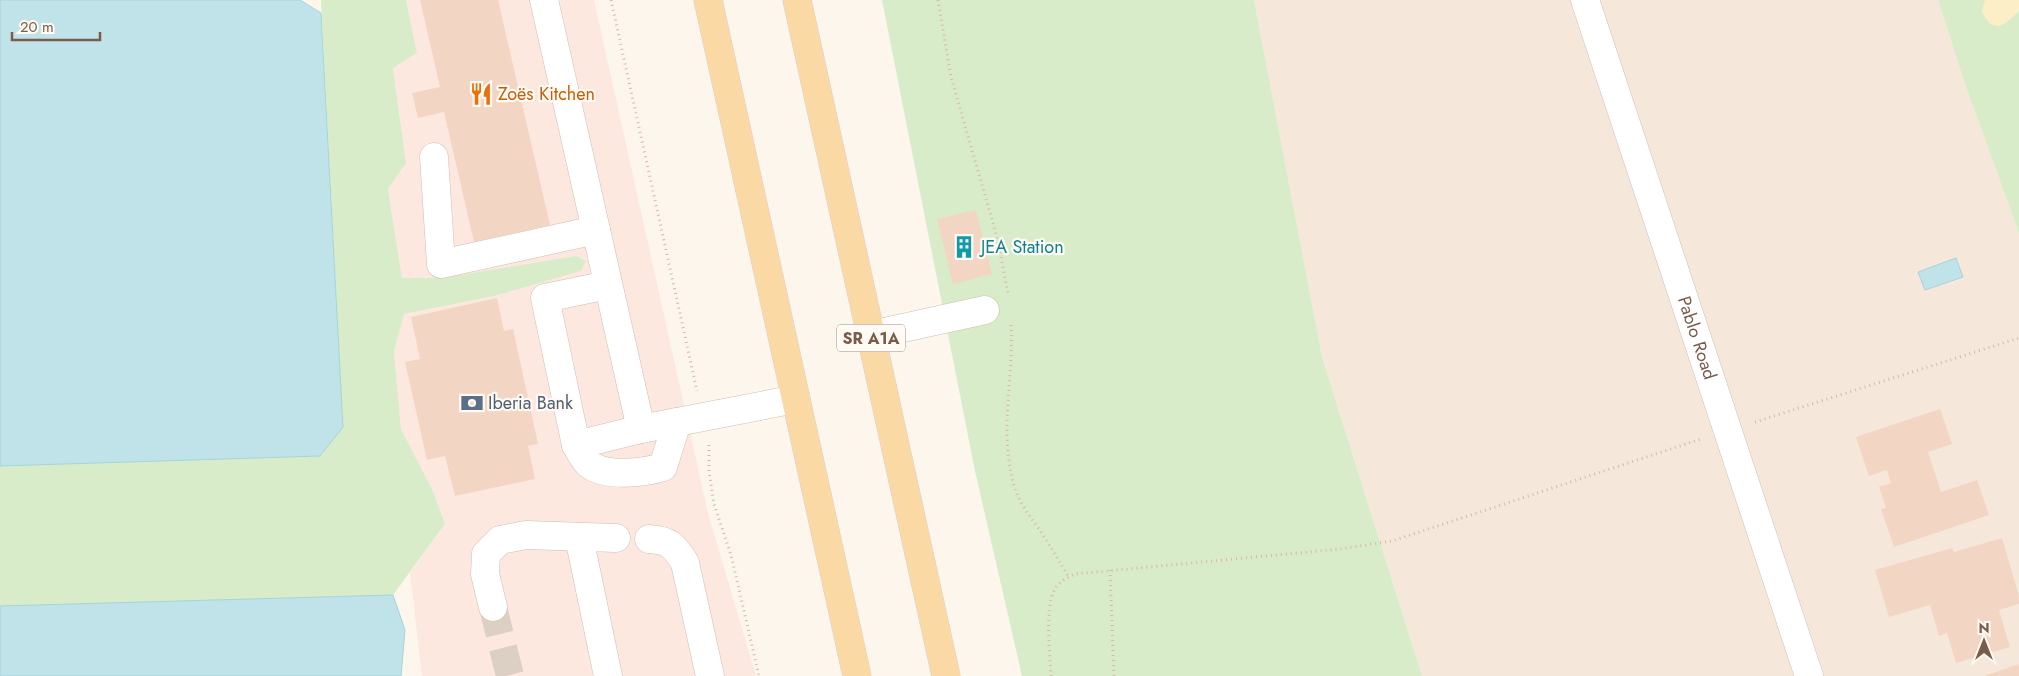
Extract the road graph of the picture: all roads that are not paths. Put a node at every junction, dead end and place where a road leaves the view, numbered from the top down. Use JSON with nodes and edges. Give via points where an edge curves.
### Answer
{"nodes":[{"id":1,"x":544,"y":0,"type":"edge"},
{"id":2,"x":708,"y":0,"type":"edge"},
{"id":3,"x":797,"y":0,"type":"edge"},
{"id":4,"x":1585,"y":0,"type":"edge"},
{"id":5,"x":434,"y":157,"type":"dead end"},
{"id":6,"x":596,"y":230,"type":"junction"},
{"id":7,"x":608,"y":285,"type":"junction"},
{"id":8,"x":985,"y":310,"type":"dead end"},
{"id":9,"x":871,"y":335,"type":"junction"},
{"id":10,"x":796,"y":399,"type":"junction"},
{"id":11,"x":677,"y":422,"type":"junction"},
{"id":12,"x":641,"y":430,"type":"junction"},
{"id":13,"x":576,"y":445,"type":"junction"},
{"id":14,"x":579,"y":537,"type":"junction"},
{"id":15,"x":616,"y":538,"type":"dead end"},
{"id":16,"x":649,"y":539,"type":"dead end"},
{"id":17,"x":493,"y":607,"type":"tunnel mouth"},
{"id":18,"x":608,"y":676,"type":"edge"},
{"id":19,"x":710,"y":676,"type":"edge"},
{"id":20,"x":857,"y":676,"type":"edge"},
{"id":21,"x":946,"y":676,"type":"edge"},
{"id":22,"x":1808,"y":676,"type":"edge"}],
"edges":[{"from":1,"to":6,"type":"street"},
{"from":2,"to":10,"type":"main road"},
{"from":3,"to":9,"type":"main road","number":"SR A1A"},
{"from":4,"to":22,"type":"street","name":"Pablo Road"},
{"from":5,"to":6,"type":"street","via":[[441,264]]},
{"from":6,"to":7,"type":"street"},
{"from":7,"to":12,"type":"street"},
{"from":7,"to":13,"type":"street","via":[[545,298]]},
{"from":8,"to":9,"type":"street"},
{"from":9,"to":21,"type":"main road","number":"SR A1A"},
{"from":10,"to":11,"type":"street"},
{"from":10,"to":20,"type":"main road"},
{"from":11,"to":12,"type":"street"},
{"from":11,"to":13,"type":"street","via":[[663,467],[648,471],[603,472],[588,464]]},
{"from":12,"to":13,"type":"street"},
{"from":14,"to":15,"type":"street"},
{"from":14,"to":17,"type":"street","via":[[526,536],[500,540],[486,554],[486,574]]},
{"from":14,"to":18,"type":"street"},
{"from":16,"to":19,"type":"street","via":[[662,539],[677,549],[684,563]]}]}
